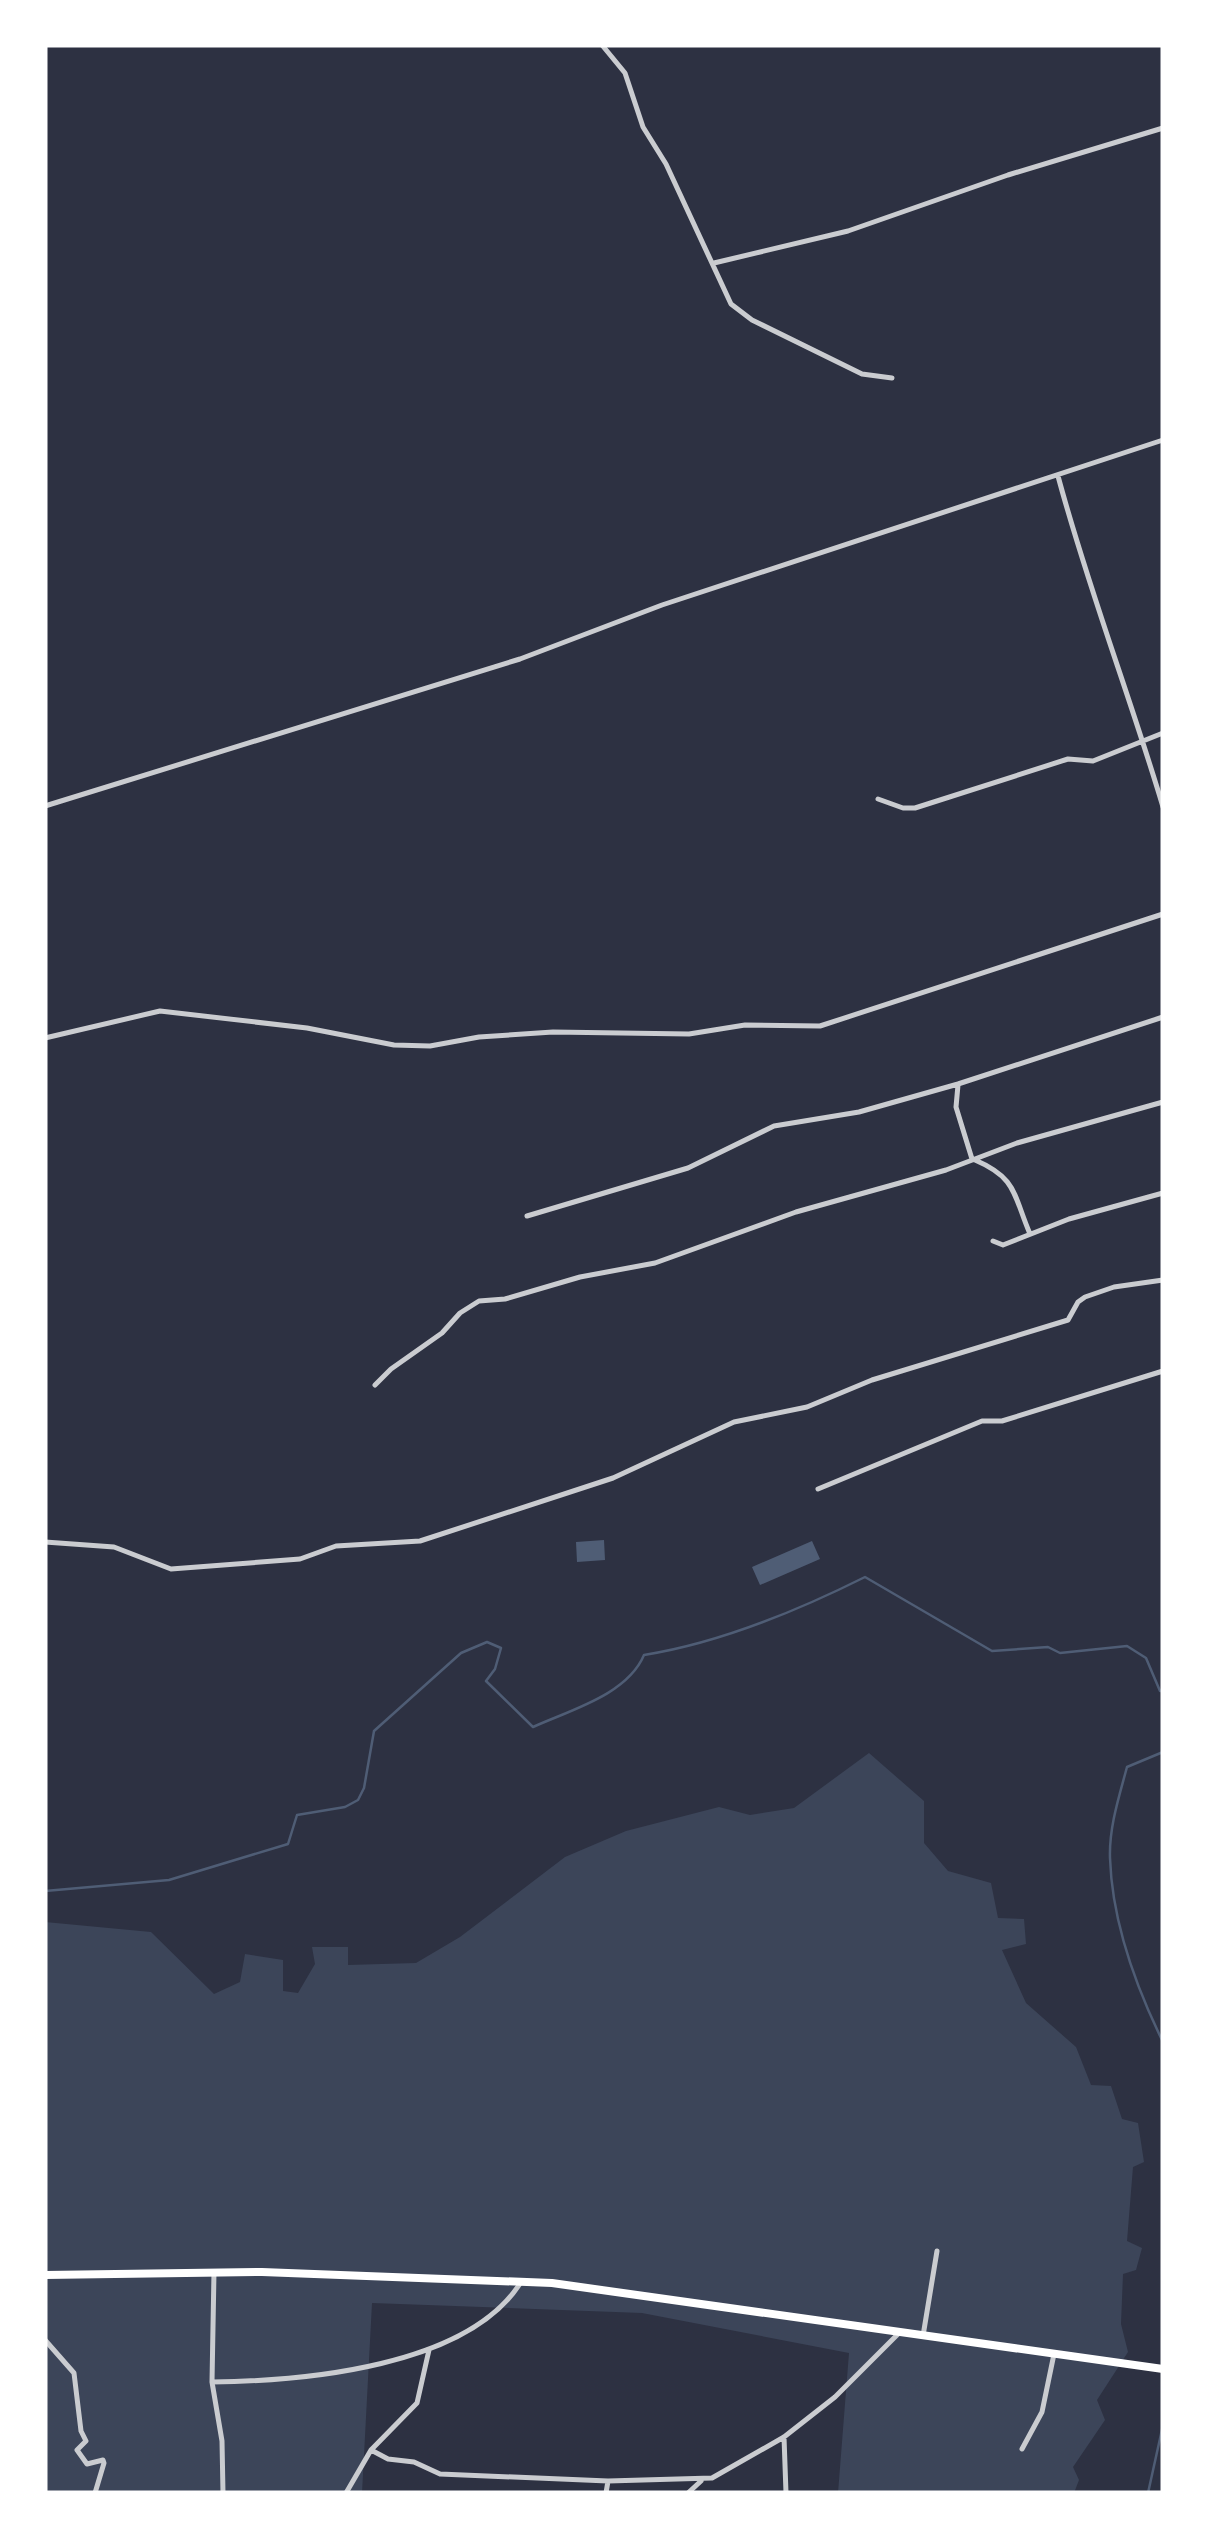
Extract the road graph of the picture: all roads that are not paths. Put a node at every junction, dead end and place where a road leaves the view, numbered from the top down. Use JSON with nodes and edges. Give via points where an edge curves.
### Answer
{"nodes":[{"id":1,"x":602,"y":45,"type":"edge"},
{"id":2,"x":1163,"y":128,"type":"edge"},
{"id":3,"x":714,"y":263,"type":"junction"},
{"id":4,"x":892,"y":378,"type":"dead end"},
{"id":5,"x":1163,"y":440,"type":"edge"},
{"id":6,"x":1057,"y":475,"type":"junction"},
{"id":7,"x":1163,"y":733,"type":"edge"},
{"id":8,"x":1144,"y":742,"type":"junction"},
{"id":9,"x":878,"y":799,"type":"dead end"},
{"id":10,"x":45,"y":806,"type":"edge"},
{"id":11,"x":1163,"y":806,"type":"edge"},
{"id":12,"x":1163,"y":914,"type":"edge"},
{"id":13,"x":1163,"y":1016,"type":"edge"},
{"id":14,"x":45,"y":1038,"type":"edge"},
{"id":15,"x":958,"y":1084,"type":"junction"},
{"id":16,"x":1163,"y":1102,"type":"edge"},
{"id":17,"x":972,"y":1159,"type":"junction"},
{"id":18,"x":1163,"y":1193,"type":"edge"},
{"id":19,"x":527,"y":1216,"type":"dead end"},
{"id":20,"x":1030,"y":1234,"type":"junction"},
{"id":21,"x":993,"y":1241,"type":"dead end"},
{"id":22,"x":1163,"y":1280,"type":"edge"},
{"id":23,"x":1163,"y":1370,"type":"edge"},
{"id":24,"x":375,"y":1385,"type":"dead end"},
{"id":25,"x":818,"y":1489,"type":"dead end"},
{"id":26,"x":45,"y":1542,"type":"edge"},
{"id":27,"x":937,"y":2251,"type":"dead end"},
{"id":28,"x":214,"y":2272,"type":"junction"},
{"id":29,"x":45,"y":2274,"type":"edge"},
{"id":30,"x":522,"y":2281,"type":"junction"},
{"id":31,"x":898,"y":2334,"type":"junction"},
{"id":32,"x":923,"y":2336,"type":"junction"},
{"id":33,"x":45,"y":2340,"type":"edge"},
{"id":34,"x":429,"y":2350,"type":"junction"},
{"id":35,"x":1054,"y":2354,"type":"junction"},
{"id":36,"x":1163,"y":2369,"type":"edge"},
{"id":37,"x":212,"y":2382,"type":"junction"},
{"id":38,"x":784,"y":2438,"type":"junction"},
{"id":39,"x":1022,"y":2449,"type":"dead end"},
{"id":40,"x":371,"y":2450,"type":"junction"},
{"id":41,"x":703,"y":2479,"type":"junction"},
{"id":42,"x":608,"y":2481,"type":"junction"},
{"id":43,"x":95,"y":2493,"type":"edge"},
{"id":44,"x":223,"y":2493,"type":"edge"},
{"id":45,"x":346,"y":2493,"type":"edge"},
{"id":46,"x":606,"y":2493,"type":"edge"},
{"id":47,"x":688,"y":2493,"type":"edge"},
{"id":48,"x":786,"y":2493,"type":"edge"}],
"edges":[{"from":1,"to":3,"type":"street","via":[[625,73],[644,127]]},
{"from":2,"to":3,"type":"street","via":[[848,231]]},
{"from":3,"to":4,"type":"street","via":[[728,300],[752,320],[862,374]]},
{"from":5,"to":6,"type":"street"},
{"from":6,"to":8,"type":"street"},
{"from":6,"to":10,"type":"street","via":[[662,605],[520,659]]},
{"from":7,"to":8,"type":"street"},
{"from":8,"to":9,"type":"street","via":[[915,808]]},
{"from":8,"to":11,"type":"street"},
{"from":12,"to":14,"type":"street","via":[[814,1026],[745,1025],[689,1034],[553,1032],[412,1046],[160,1011]]},
{"from":13,"to":15,"type":"street"},
{"from":15,"to":17,"type":"street","via":[[956,1107]]},
{"from":15,"to":19,"type":"street","via":[[858,1112],[774,1126],[688,1168]]},
{"from":16,"to":17,"type":"street"},
{"from":17,"to":20,"type":"street","via":[[1000,1171]]},
{"from":17,"to":24,"type":"street","via":[[655,1263],[479,1301]]},
{"from":18,"to":20,"type":"street"},
{"from":20,"to":21,"type":"street","via":[[1003,1245]]},
{"from":22,"to":26,"type":"street","via":[[1108,1289],[1080,1300],[1068,1320],[872,1380],[807,1408],[734,1422],[613,1478],[426,1540],[170,1569],[114,1547]]},
{"from":23,"to":25,"type":"street","via":[[1002,1421],[982,1421]]},
{"from":27,"to":32,"type":"street"},
{"from":28,"to":29,"type":"main road"},
{"from":28,"to":30,"type":"main road"},
{"from":28,"to":37,"type":"street"},
{"from":30,"to":31,"type":"main road"},
{"from":30,"to":34,"type":"street","via":[[490,2318]]},
{"from":31,"to":32,"type":"main road"},
{"from":31,"to":38,"type":"street"},
{"from":32,"to":35,"type":"main road"},
{"from":33,"to":43,"type":"street","via":[[74,2373],[86,2441],[77,2450],[87,2464],[104,2463]]},
{"from":34,"to":37,"type":"street","via":[[308,2377]]},
{"from":34,"to":40,"type":"street","via":[[417,2403]]},
{"from":35,"to":36,"type":"main road"},
{"from":35,"to":39,"type":"street","via":[[1042,2412]]},
{"from":37,"to":44,"type":"street"},
{"from":38,"to":41,"type":"street","via":[[724,2474]]},
{"from":38,"to":48,"type":"street"},
{"from":40,"to":42,"type":"street","via":[[440,2474]]},
{"from":40,"to":45,"type":"street"},
{"from":41,"to":42,"type":"street"},
{"from":41,"to":47,"type":"street"},
{"from":42,"to":46,"type":"street"}]}
